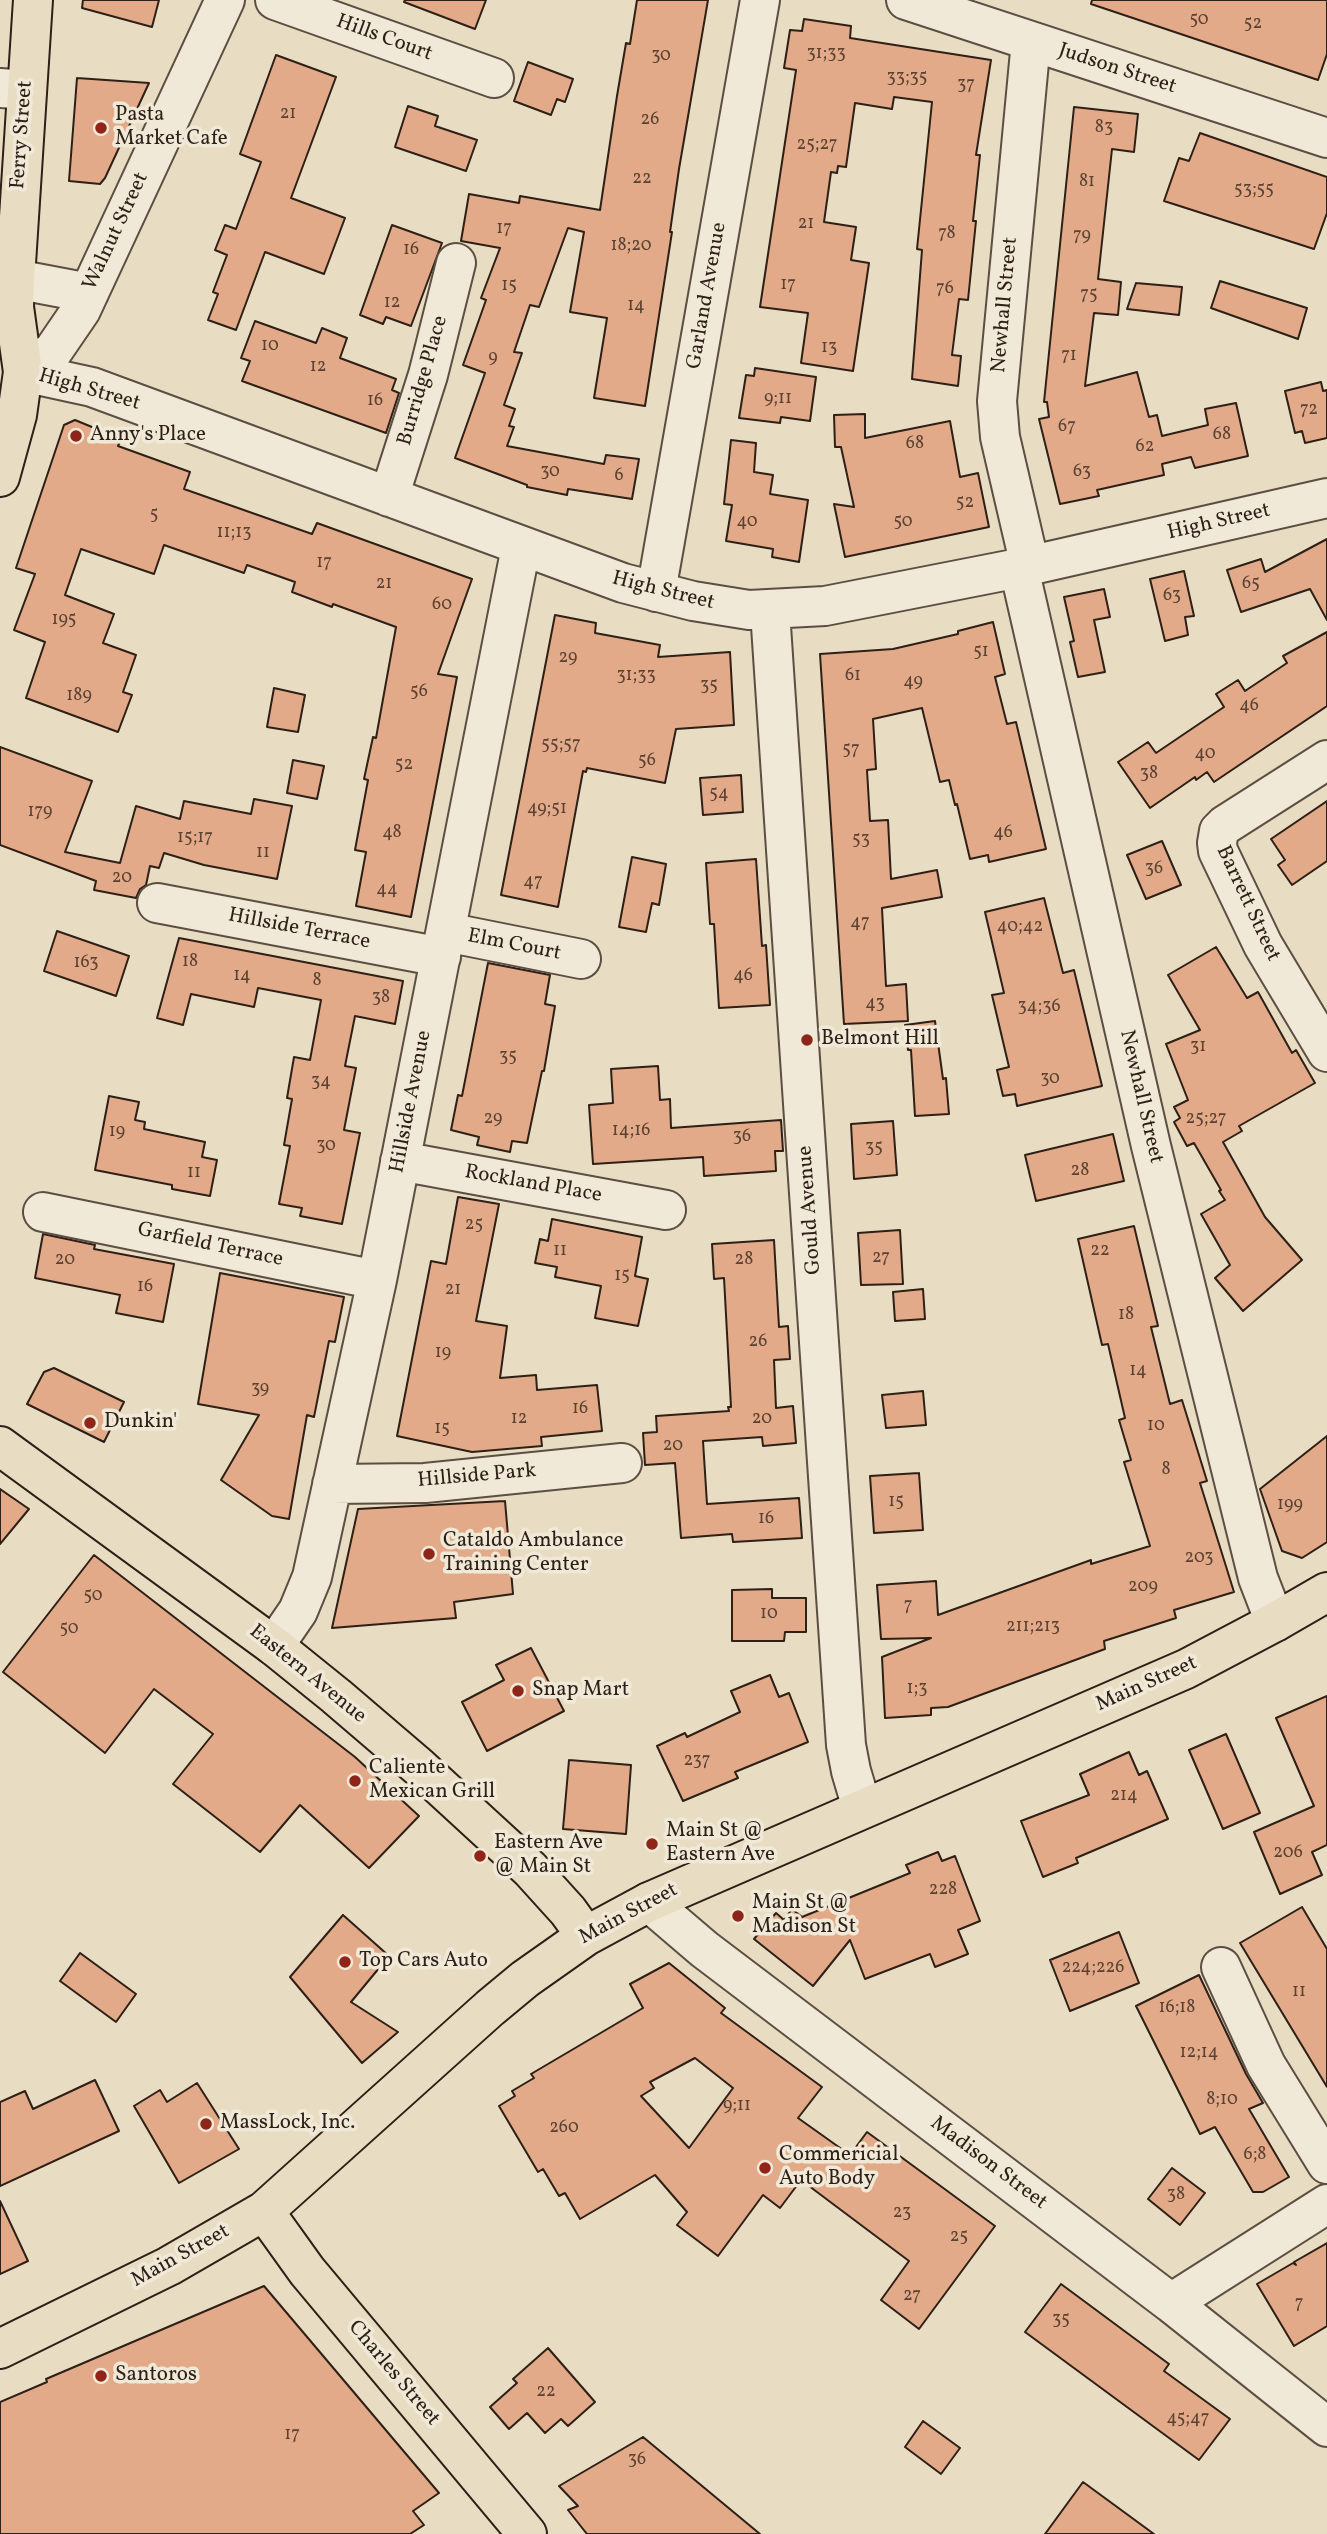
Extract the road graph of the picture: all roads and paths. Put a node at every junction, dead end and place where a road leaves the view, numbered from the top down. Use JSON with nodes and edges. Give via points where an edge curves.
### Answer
{"nodes":[{"id":1,"x":33,"y":0,"type":"edge"},
{"id":2,"x":225,"y":0,"type":"edge"},
{"id":3,"x":275,"y":0,"type":"edge"},
{"id":4,"x":760,"y":0,"type":"edge"},
{"id":5,"x":906,"y":0,"type":"edge"},
{"id":6,"x":1031,"y":41,"type":"junction"},
{"id":7,"x":494,"y":78,"type":"dead end"},
{"id":8,"x":13,"y":89,"type":"edge"},
{"id":9,"x":1327,"y":138,"type":"edge"},
{"id":10,"x":456,"y":264,"type":"dead end"},
{"id":11,"x":15,"y":279,"type":"junction"},
{"id":12,"x":89,"y":293,"type":"junction"},
{"id":13,"x":23,"y":372,"type":"junction"},
{"id":14,"x":3,"y":460,"type":"edge"},
{"id":15,"x":389,"y":497,"type":"junction"},
{"id":16,"x":1327,"y":498,"type":"edge"},
{"id":17,"x":521,"y":547,"type":"junction"},
{"id":18,"x":1025,"y":567,"type":"junction"},
{"id":19,"x":656,"y":593,"type":"junction"},
{"id":20,"x":771,"y":611,"type":"junction"},
{"id":21,"x":1327,"y":760,"type":"edge"},
{"id":22,"x":157,"y":903,"type":"dead end"},
{"id":23,"x":444,"y":945,"type":"junction"},
{"id":24,"x":581,"y":959,"type":"dead end"},
{"id":25,"x":1327,"y":1052,"type":"edge"},
{"id":26,"x":400,"y":1161,"type":"junction"},
{"id":27,"x":666,"y":1210,"type":"dead end"},
{"id":28,"x":43,"y":1212,"type":"dead end"},
{"id":29,"x":377,"y":1280,"type":"junction"},
{"id":30,"x":0,"y":1446,"type":"edge"},
{"id":31,"x":622,"y":1463,"type":"dead end"},
{"id":32,"x":332,"y":1484,"type":"junction"},
{"id":33,"x":1327,"y":1592,"type":"edge"},
{"id":34,"x":1276,"y":1622,"type":"junction"},
{"id":35,"x":274,"y":1646,"type":"junction"},
{"id":36,"x":862,"y":1808,"type":"junction"},
{"id":37,"x":649,"y":1902,"type":"junction"},
{"id":38,"x":586,"y":1936,"type":"junction"},
{"id":39,"x":1221,"y":1967,"type":"dead end"},
{"id":40,"x":1327,"y":2164,"type":"edge"},
{"id":41,"x":1327,"y":2204,"type":"edge"},
{"id":42,"x":264,"y":2211,"type":"junction"},
{"id":43,"x":1171,"y":2303,"type":"junction"},
{"id":44,"x":0,"y":2349,"type":"edge"},
{"id":45,"x":1327,"y":2427,"type":"edge"},
{"id":46,"x":527,"y":2534,"type":"edge"}],
"edges":[{"from":1,"to":8,"type":"main road","name":"Ferry Street"},
{"from":2,"to":12,"type":"street","name":"Walnut Street"},
{"from":3,"to":7,"type":"street","name":"Hills Court"},
{"from":4,"to":19,"type":"street","name":"Garland Avenue"},
{"from":5,"to":6,"type":"street","name":"Judson Street"},
{"from":6,"to":9,"type":"street","name":"Judson Street"},
{"from":6,"to":18,"type":"street","name":"Newhall Street","via":[[998,401],[1000,437]]},
{"from":8,"to":11,"type":"main road","name":"Ferry Street"},
{"from":10,"to":15,"type":"street","name":"Burridge Place","via":[[428,375]]},
{"from":11,"to":12,"type":"street"},
{"from":11,"to":13,"type":"main road","name":"Ferry Street"},
{"from":12,"to":13,"type":"street","name":"Walnut Street","via":[[53,351]]},
{"from":13,"to":14,"type":"main road","name":"Ferry Street"},
{"from":13,"to":15,"type":"street","name":"High Street","via":[[92,387]]},
{"from":15,"to":17,"type":"street","name":"High Street"},
{"from":16,"to":18,"type":"street","name":"High Street"},
{"from":17,"to":19,"type":"street","name":"High Street"},
{"from":17,"to":23,"type":"street","name":"Hillside Avenue"},
{"from":18,"to":20,"type":"street","name":"High Street","via":[[825,606]]},
{"from":18,"to":34,"type":"street","name":"Newhall Street","via":[[1151,1146],[1258,1578]]},
{"from":19,"to":20,"type":"street","name":"High Street"},
{"from":20,"to":36,"type":"street","name":"Gould Avenue","via":[[846,1745]]},
{"from":21,"to":25,"type":"street","name":"Barrett Street","via":[[1225,825],[1217,843],[1263,945]]},
{"from":22,"to":23,"type":"street","name":"Hillside Terrace"},
{"from":23,"to":24,"type":"street","name":"Elm Court"},
{"from":23,"to":26,"type":"street","name":"Hillside Avenue"},
{"from":26,"to":27,"type":"street","name":"Rockland Place"},
{"from":26,"to":29,"type":"street","name":"Hillside Avenue"},
{"from":28,"to":29,"type":"street","name":"Garfield Terrace"},
{"from":29,"to":32,"type":"street","name":"Hillside Avenue"},
{"from":30,"to":35,"type":"main road","name":"Eastern Avenue"},
{"from":31,"to":32,"type":"street","name":"Hillside Park","via":[[425,1483]]},
{"from":32,"to":35,"type":"street","name":"Hillside Avenue","via":[[307,1594]]},
{"from":33,"to":34,"type":"main road","name":"Main Street"},
{"from":34,"to":36,"type":"main road","name":"Main Street","via":[[1164,1678]]},
{"from":35,"to":38,"type":"main road","name":"Eastern Avenue","via":[[393,1745],[530,1869]]},
{"from":36,"to":37,"type":"main road","name":"Main Street"},
{"from":37,"to":38,"type":"main road","name":"Main Street"},
{"from":37,"to":43,"type":"street","name":"Madison Street","via":[[704,1949]]},
{"from":38,"to":42,"type":"main road","name":"Main Street","via":[[491,2008]]},
{"from":39,"to":40,"type":"street","via":[[1266,2065]]},
{"from":41,"to":43,"type":"street"},
{"from":42,"to":44,"type":"main road","name":"Main Street","via":[[169,2266]]},
{"from":42,"to":46,"type":"main road","name":"Charles Street","via":[[307,2271]]},
{"from":43,"to":45,"type":"street","name":"Madison Street"}]}
